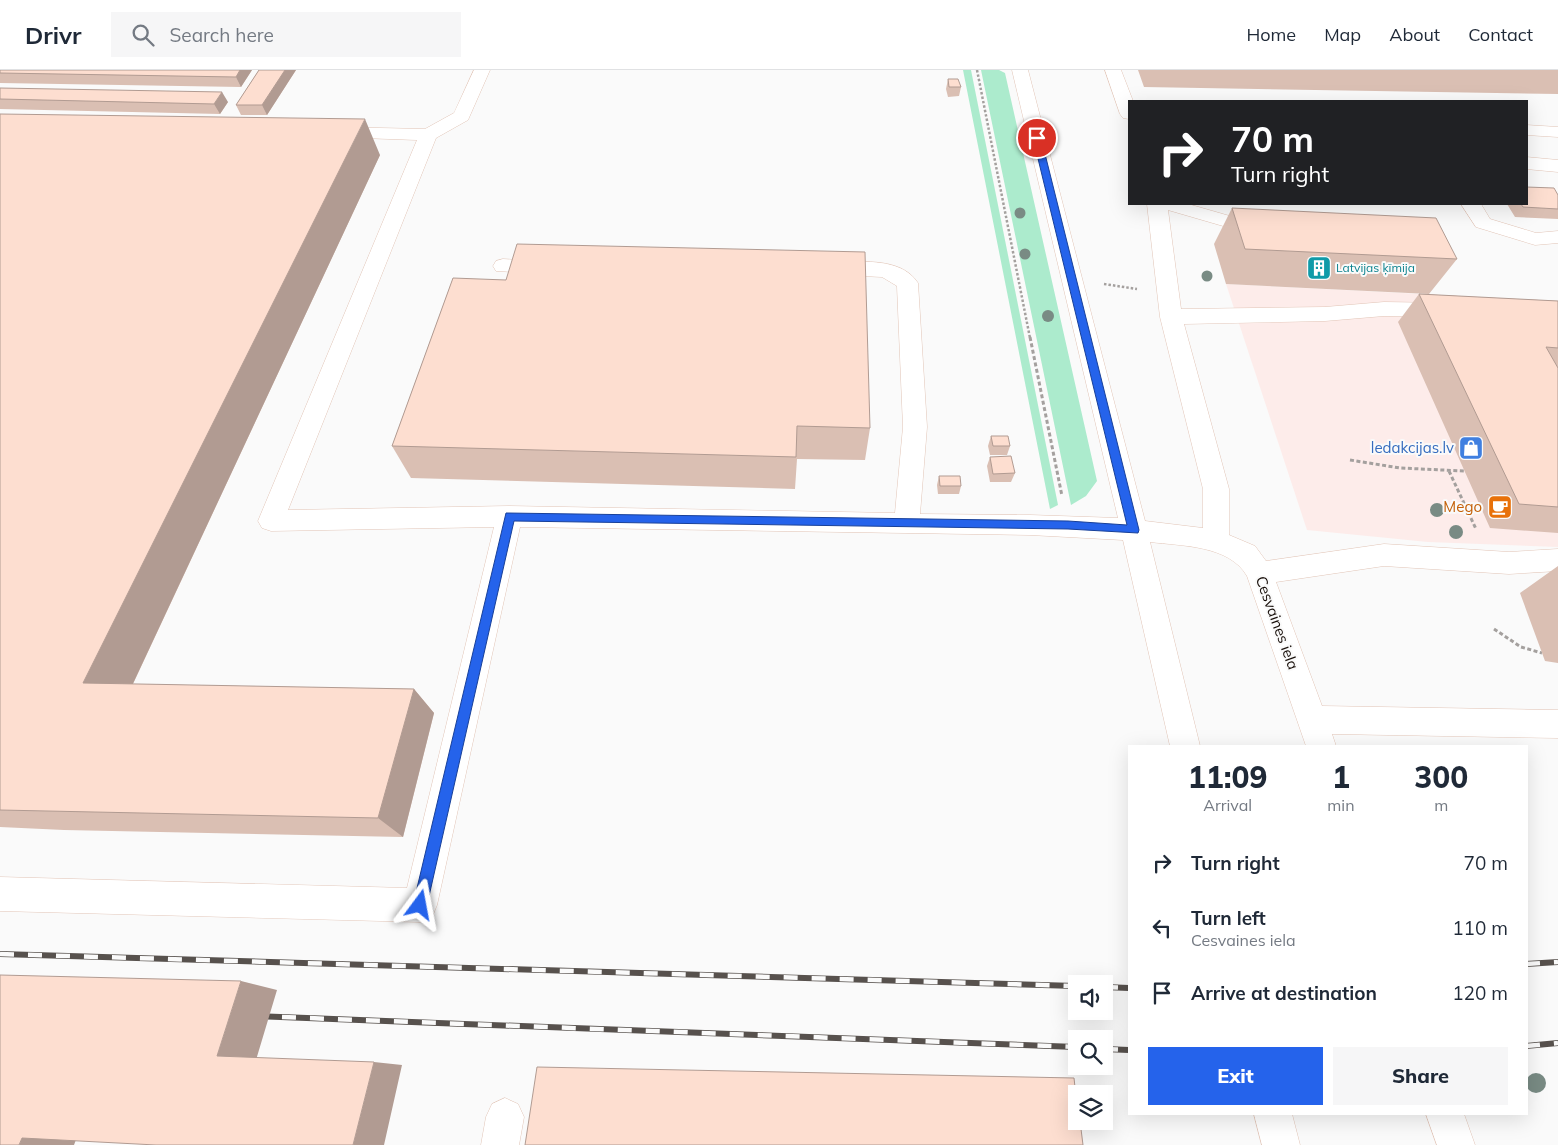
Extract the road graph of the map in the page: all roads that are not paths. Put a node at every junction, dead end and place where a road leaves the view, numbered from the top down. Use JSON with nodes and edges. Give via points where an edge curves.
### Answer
{"nodes":[{"id":1,"x":482,"y":70,"type":"edge"},
{"id":2,"x":1020,"y":70,"type":"edge"},
{"id":3,"x":1113,"y":70,"type":"edge"},
{"id":4,"x":1128,"y":108,"type":"edge"},
{"id":5,"x":1528,"y":130,"type":"edge"},
{"id":6,"x":318,"y":132,"type":"edge"},
{"id":7,"x":1558,"y":132,"type":"edge"},
{"id":8,"x":428,"y":135,"type":"junction"},
{"id":9,"x":1528,"y":163,"type":"edge"},
{"id":10,"x":1558,"y":166,"type":"edge"},
{"id":11,"x":1157,"y":205,"type":"edge"},
{"id":12,"x":1172,"y":205,"type":"edge"},
{"id":13,"x":1472,"y":205,"type":"edge"},
{"id":14,"x":1282,"y":236,"type":"edge"},
{"id":15,"x":1558,"y":237,"type":"edge"},
{"id":16,"x":503,"y":266,"type":"dead end"},
{"id":17,"x":572,"y":267,"type":"edge"},
{"id":18,"x":807,"y":269,"type":"edge"},
{"id":19,"x":1461,"y":311,"type":"edge"},
{"id":20,"x":1171,"y":317,"type":"junction"},
{"id":21,"x":509,"y":516,"type":"junction"},
{"id":22,"x":908,"y":524,"type":"junction"},
{"id":23,"x":1134,"y":530,"type":"junction"},
{"id":24,"x":1216,"y":542,"type":"junction"},
{"id":25,"x":1558,"y":560,"type":"edge"},
{"id":26,"x":1259,"y":573,"type":"junction"},
{"id":27,"x":1558,"y":724,"type":"edge"},
{"id":28,"x":1316,"y":733,"type":"edge"},
{"id":29,"x":1185,"y":745,"type":"edge"},
{"id":30,"x":0,"y":894,"type":"edge"},
{"id":31,"x":1273,"y":1115,"type":"edge"},
{"id":32,"x":1445,"y":1115,"type":"edge"},
{"id":33,"x":1281,"y":1145,"type":"edge"},
{"id":34,"x":1456,"y":1145,"type":"edge"}],
"edges":[{"from":1,"to":8,"type":"street","via":[[462,116]]},
{"from":2,"to":23,"type":"street"},
{"from":3,"to":4,"type":"street"},
{"from":5,"to":7,"type":"street"},
{"from":6,"to":8,"type":"street"},
{"from":8,"to":21,"type":"street","name":"Cesvaines iela","via":[[271,521]]},
{"from":9,"to":10,"type":"street"},
{"from":11,"to":20,"type":"street"},
{"from":12,"to":14,"type":"street"},
{"from":13,"to":15,"type":"street","via":[[1483,223],[1535,239]]},
{"from":16,"to":17,"type":"street"},
{"from":18,"to":22,"type":"street","via":[[886,270],[907,283],[915,427]]},
{"from":19,"to":20,"type":"street","via":[[1384,309],[1325,314]]},
{"from":20,"to":24,"type":"street","via":[[1216,489]]},
{"from":21,"to":22,"type":"street","name":"Cesvaines iela"},
{"from":21,"to":30,"type":"street","via":[[420,905]]},
{"from":22,"to":23,"type":"street","name":"Cesvaines iela","via":[[1068,525]]},
{"from":23,"to":24,"type":"street","name":"Cesvaines iela"},
{"from":23,"to":29,"type":"street"},
{"from":24,"to":26,"type":"street","name":"Cesvaines iela","via":[[1245,553]]},
{"from":25,"to":26,"type":"street","via":[[1509,563],[1384,555]]},
{"from":26,"to":28,"type":"street","name":"Cesvaines iela"},
{"from":27,"to":28,"type":"street"},
{"from":31,"to":33,"type":"street"},
{"from":32,"to":34,"type":"street"}]}
